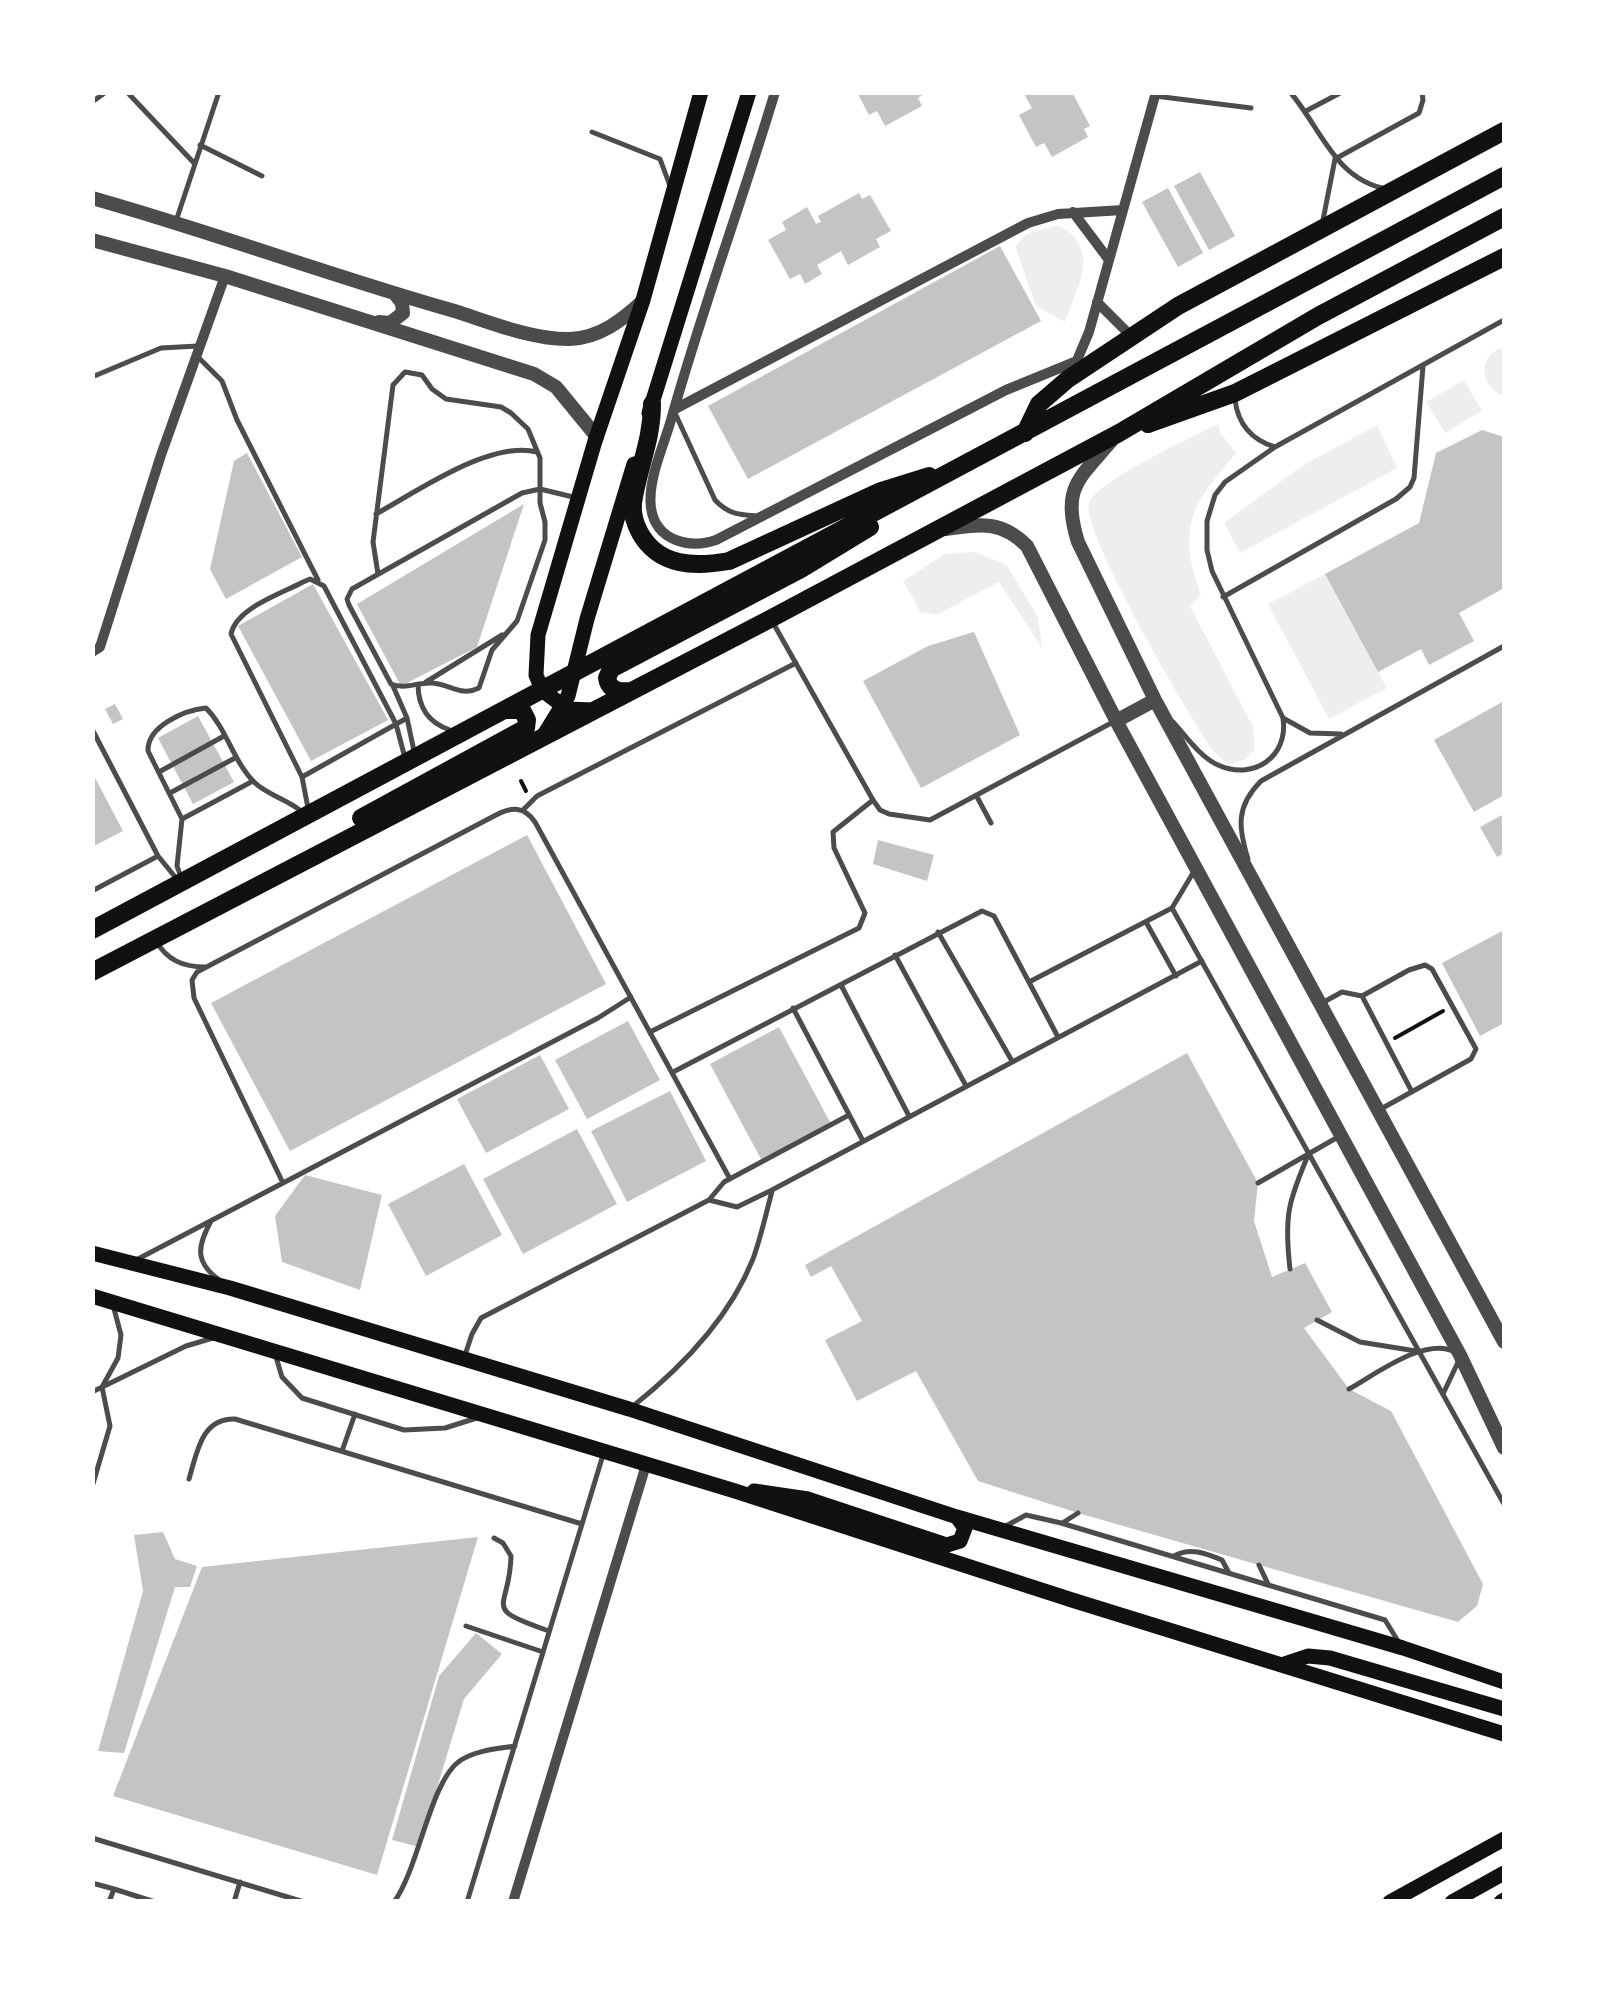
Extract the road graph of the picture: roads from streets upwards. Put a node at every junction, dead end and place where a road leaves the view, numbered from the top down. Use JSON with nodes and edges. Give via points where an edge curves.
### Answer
{"nodes":[{"id":1,"x":702,"y":92,"type":"edge"},
{"id":2,"x":749,"y":92,"type":"edge"},
{"id":3,"x":775,"y":92,"type":"edge"},
{"id":4,"x":1156,"y":94,"type":"edge"},
{"id":5,"x":1504,"y":130,"type":"edge"},
{"id":6,"x":1504,"y":176,"type":"edge"},
{"id":7,"x":92,"y":198,"type":"edge"},
{"id":8,"x":1123,"y":210,"type":"junction"},
{"id":9,"x":1073,"y":212,"type":"junction"},
{"id":10,"x":1504,"y":217,"type":"edge"},
{"id":11,"x":92,"y":240,"type":"edge"},
{"id":12,"x":1504,"y":258,"type":"edge"},
{"id":13,"x":1109,"y":260,"type":"junction"},
{"id":14,"x":225,"y":276,"type":"junction"},
{"id":15,"x":394,"y":293,"type":"junction"},
{"id":16,"x":644,"y":300,"type":"junction"},
{"id":17,"x":1097,"y":302,"type":"junction"},
{"id":18,"x":374,"y":322,"type":"junction"},
{"id":19,"x":1132,"y":337,"type":"junction"},
{"id":20,"x":1077,"y":361,"type":"junction"},
{"id":21,"x":1068,"y":380,"type":"junction"},
{"id":22,"x":652,"y":404,"type":"junction"},
{"id":23,"x":674,"y":410,"type":"junction"},
{"id":24,"x":1119,"y":433,"type":"junction"},
{"id":25,"x":1025,"y":434,"type":"junction"},
{"id":26,"x":597,"y":438,"type":"junction"},
{"id":27,"x":972,"y":462,"type":"junction"},
{"id":28,"x":914,"y":493,"type":"junction"},
{"id":29,"x":928,"y":532,"type":"junction"},
{"id":30,"x":92,"y":652,"type":"edge"},
{"id":31,"x":574,"y":673,"type":"junction"},
{"id":32,"x":542,"y":690,"type":"junction"},
{"id":33,"x":631,"y":691,"type":"junction"},
{"id":34,"x":1158,"y":704,"type":"junction"},
{"id":35,"x":563,"y":707,"type":"junction"},
{"id":36,"x":595,"y":709,"type":"junction"},
{"id":37,"x":502,"y":711,"type":"junction"},
{"id":38,"x":1116,"y":721,"type":"junction"},
{"id":39,"x":542,"y":737,"type":"junction"},
{"id":40,"x":256,"y":886,"type":"junction"},
{"id":41,"x":92,"y":930,"type":"edge"},
{"id":42,"x":92,"y":972,"type":"edge"},
{"id":43,"x":92,"y":1253,"type":"edge"},
{"id":44,"x":92,"y":1296,"type":"edge"},
{"id":45,"x":1499,"y":1320,"type":"edge"},
{"id":46,"x":1504,"y":1342,"type":"edge"},
{"id":47,"x":1504,"y":1448,"type":"edge"},
{"id":48,"x":646,"y":1465,"type":"junction"},
{"id":49,"x":736,"y":1491,"type":"junction"},
{"id":50,"x":958,"y":1517,"type":"junction"},
{"id":51,"x":1281,"y":1665,"type":"junction"},
{"id":52,"x":1504,"y":1672,"type":"edge"},
{"id":53,"x":1487,"y":1676,"type":"junction"},
{"id":54,"x":1504,"y":1682,"type":"edge"},
{"id":55,"x":1504,"y":1709,"type":"edge"},
{"id":56,"x":1503,"y":1735,"type":"edge"},
{"id":57,"x":1501,"y":1838,"type":"edge"},
{"id":58,"x":1504,"y":1873,"type":"edge"},
{"id":59,"x":513,"y":1902,"type":"edge"},
{"id":60,"x":1390,"y":1902,"type":"edge"},
{"id":61,"x":1452,"y":1902,"type":"edge"}],
"edges":[{"from":1,"to":16,"type":"main road"},
{"from":2,"to":22,"type":"main road"},
{"from":3,"to":23,"type":"street"},
{"from":4,"to":8,"type":"street"},
{"from":5,"to":19,"type":"highway"},
{"from":6,"to":25,"type":"highway"},
{"from":7,"to":15,"type":"street"},
{"from":8,"to":9,"type":"street"},
{"from":8,"to":13,"type":"street"},
{"from":9,"to":13,"type":"street"},
{"from":9,"to":23,"type":"street","via":[[1028,223]]},
{"from":10,"to":24,"type":"highway"},
{"from":11,"to":14,"type":"street"},
{"from":12,"to":24,"type":"highway","via":[[1235,393]]},
{"from":13,"to":17,"type":"street"},
{"from":14,"to":18,"type":"street"},
{"from":14,"to":30,"type":"street","via":[[100,647]]},
{"from":15,"to":16,"type":"street","via":[[569,339],[608,328]]},
{"from":15,"to":18,"type":"street","via":[[403,313],[390,323]]},
{"from":16,"to":26,"type":"main road"},
{"from":17,"to":19,"type":"street"},
{"from":17,"to":20,"type":"street"},
{"from":18,"to":26,"type":"street","via":[[534,374],[556,388]]},
{"from":19,"to":21,"type":"highway"},
{"from":20,"to":21,"type":"street"},
{"from":20,"to":23,"type":"street","via":[[1006,390],[703,544],[679,542],[662,531],[651,509]]},
{"from":21,"to":25,"type":"highway","via":[[1040,404]]},
{"from":22,"to":27,"type":"highway","via":[[652,432],[633,506],[636,525],[655,552],[681,564],[729,561],[882,492]]},
{"from":22,"to":31,"type":"main road"},
{"from":24,"to":29,"type":"highway"},
{"from":24,"to":34,"type":"street","via":[[1078,480],[1071,522]]},
{"from":25,"to":27,"type":"highway"},
{"from":26,"to":32,"type":"main road","via":[[538,635]]},
{"from":27,"to":28,"type":"highway"},
{"from":28,"to":31,"type":"highway"},
{"from":28,"to":33,"type":"highway","via":[[841,547],[611,669],[610,686]]},
{"from":29,"to":33,"type":"highway"},
{"from":29,"to":38,"type":"street","via":[[986,523],[1021,539]]},
{"from":31,"to":32,"type":"highway"},
{"from":31,"to":35,"type":"main road"},
{"from":32,"to":35,"type":"main road"},
{"from":32,"to":37,"type":"highway"},
{"from":33,"to":36,"type":"highway"},
{"from":34,"to":38,"type":"street"},
{"from":34,"to":45,"type":"street"},
{"from":35,"to":36,"type":"main road"},
{"from":35,"to":39,"type":"main road"},
{"from":36,"to":39,"type":"highway"},
{"from":37,"to":40,"type":"highway","via":[[522,710],[526,728],[284,860]]},
{"from":37,"to":41,"type":"highway"},
{"from":38,"to":47,"type":"street"},
{"from":39,"to":40,"type":"highway"},
{"from":40,"to":42,"type":"highway"},
{"from":43,"to":50,"type":"main road","via":[[629,1409]]},
{"from":44,"to":48,"type":"main road"},
{"from":45,"to":46,"type":"street"},
{"from":48,"to":49,"type":"main road"},
{"from":48,"to":59,"type":"street"},
{"from":49,"to":50,"type":"main road","via":[[808,1499],[947,1545],[964,1535]]},
{"from":49,"to":51,"type":"main road"},
{"from":50,"to":53,"type":"main road"},
{"from":51,"to":55,"type":"main road","via":[[1308,1656],[1330,1658]]},
{"from":51,"to":56,"type":"main road"},
{"from":52,"to":53,"type":"main road"},
{"from":53,"to":54,"type":"main road"},
{"from":57,"to":60,"type":"main road"},
{"from":58,"to":61,"type":"main road"}]}
